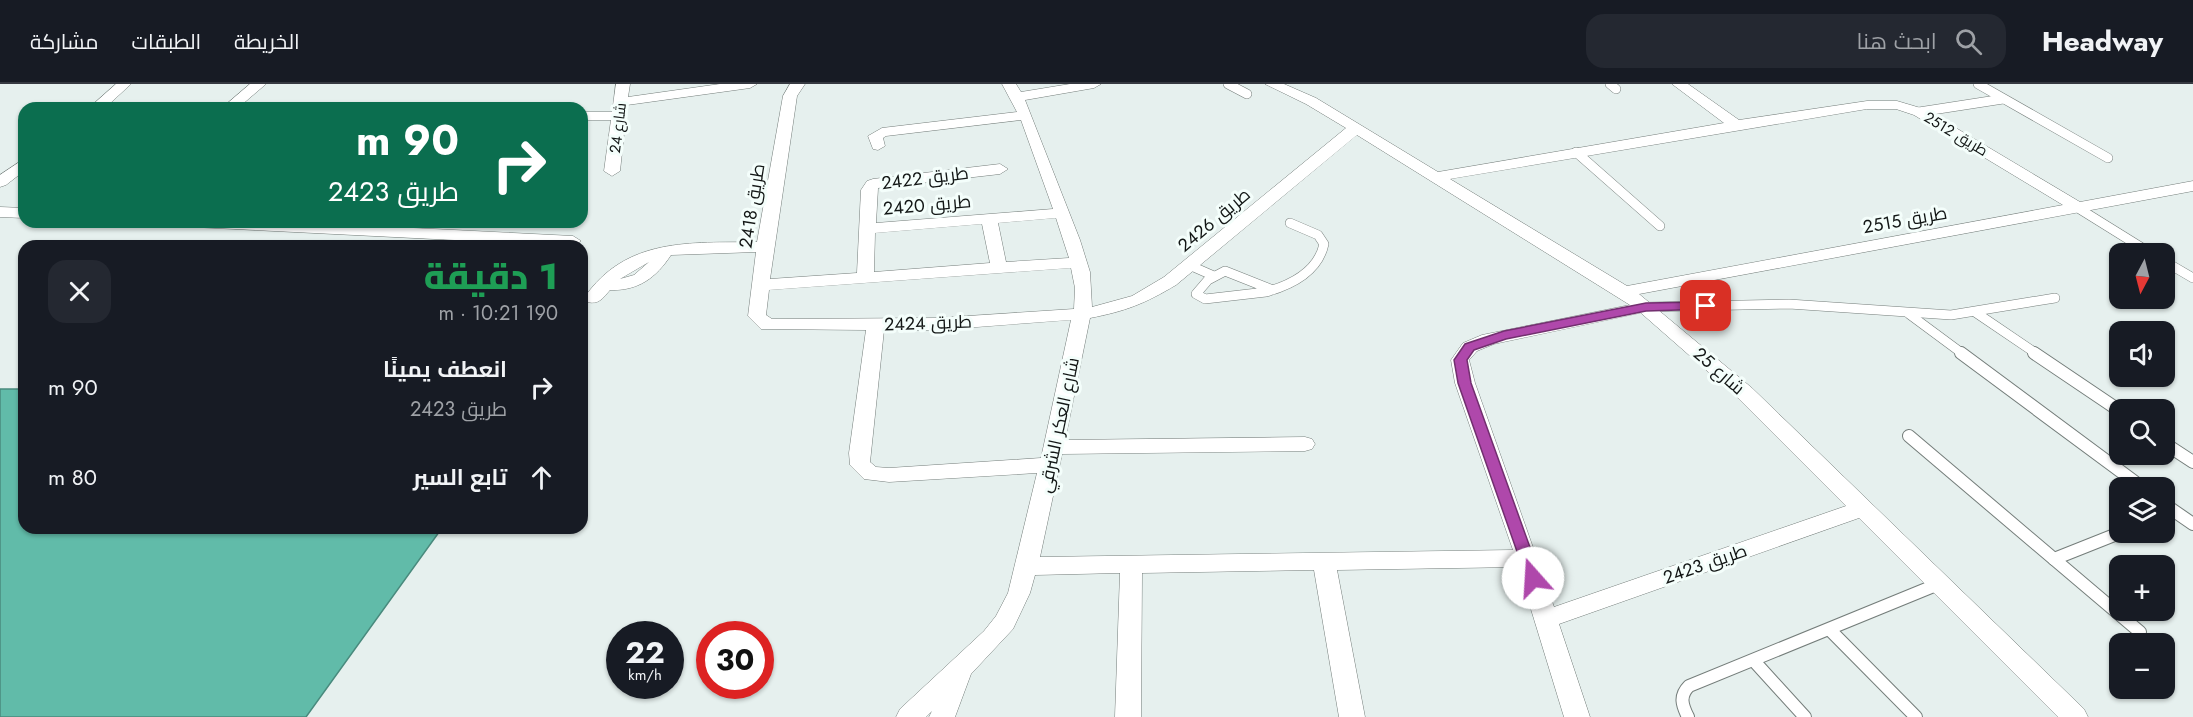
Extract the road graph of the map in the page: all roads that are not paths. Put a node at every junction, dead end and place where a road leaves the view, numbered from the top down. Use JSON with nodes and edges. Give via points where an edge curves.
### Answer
{"nodes":[{"id":1,"x":124,"y":84,"type":"edge"},
{"id":2,"x":259,"y":84,"type":"edge"},
{"id":3,"x":623,"y":84,"type":"edge"},
{"id":4,"x":798,"y":84,"type":"edge"},
{"id":5,"x":1094,"y":84,"type":"edge"},
{"id":6,"x":1228,"y":84,"type":"edge"},
{"id":7,"x":1272,"y":84,"type":"edge"},
{"id":8,"x":1679,"y":84,"type":"edge"},
{"id":9,"x":1978,"y":84,"type":"edge"},
{"id":10,"x":744,"y":85,"type":"edge"},
{"id":11,"x":1013,"y":90,"type":"edge"},
{"id":12,"x":1247,"y":94,"type":"dead end"},
{"id":13,"x":2003,"y":99,"type":"junction"},
{"id":14,"x":103,"y":102,"type":"edge"},
{"id":15,"x":236,"y":102,"type":"edge"},
{"id":16,"x":620,"y":109,"type":"junction"},
{"id":17,"x":1919,"y":112,"type":"junction"},
{"id":18,"x":588,"y":115,"type":"edge"},
{"id":19,"x":1026,"y":115,"type":"junction"},
{"id":20,"x":1736,"y":125,"type":"junction"},
{"id":21,"x":1356,"y":128,"type":"junction"},
{"id":22,"x":878,"y":146,"type":"dead end"},
{"id":23,"x":1576,"y":152,"type":"junction"},
{"id":24,"x":2108,"y":159,"type":"dead end"},
{"id":25,"x":18,"y":168,"type":"edge"},
{"id":26,"x":1000,"y":169,"type":"dead end"},
{"id":27,"x":612,"y":171,"type":"dead end"},
{"id":28,"x":1434,"y":177,"type":"junction"},
{"id":29,"x":0,"y":182,"type":"edge"},
{"id":30,"x":2193,"y":186,"type":"edge"},
{"id":31,"x":2078,"y":208,"type":"junction"},
{"id":32,"x":0,"y":212,"type":"edge"},
{"id":33,"x":18,"y":213,"type":"edge"},
{"id":34,"x":1062,"y":213,"type":"junction"},
{"id":35,"x":989,"y":219,"type":"junction"},
{"id":36,"x":1290,"y":223,"type":"dead end"},
{"id":37,"x":1660,"y":226,"type":"dead end"},
{"id":38,"x":396,"y":228,"type":"edge"},
{"id":39,"x":868,"y":229,"type":"junction"},
{"id":40,"x":559,"y":240,"type":"edge"},
{"id":41,"x":2134,"y":243,"type":"edge"},
{"id":42,"x":765,"y":247,"type":"junction"},
{"id":43,"x":1078,"y":262,"type":"junction"},
{"id":44,"x":1189,"y":265,"type":"junction"},
{"id":45,"x":2175,"y":267,"type":"edge"},
{"id":46,"x":999,"y":268,"type":"junction"},
{"id":47,"x":1214,"y":276,"type":"junction"},
{"id":48,"x":864,"y":278,"type":"junction"},
{"id":49,"x":2193,"y":278,"type":"edge"},
{"id":50,"x":761,"y":285,"type":"junction"},
{"id":51,"x":1273,"y":290,"type":"junction"},
{"id":52,"x":598,"y":291,"type":"dead end"},
{"id":53,"x":1624,"y":292,"type":"junction"},
{"id":54,"x":2055,"y":298,"type":"dead end"},
{"id":55,"x":1646,"y":307,"type":"junction"},
{"id":56,"x":1975,"y":312,"type":"junction"},
{"id":57,"x":1908,"y":314,"type":"junction"},
{"id":58,"x":1082,"y":315,"type":"junction"},
{"id":59,"x":875,"y":325,"type":"junction"},
{"id":60,"x":774,"y":326,"type":"joint"},
{"id":61,"x":2109,"y":403,"type":"edge"},
{"id":62,"x":1910,"y":436,"type":"dead end"},
{"id":63,"x":1305,"y":444,"type":"dead end"},
{"id":64,"x":2175,"y":450,"type":"edge"},
{"id":65,"x":1052,"y":456,"type":"junction"},
{"id":66,"x":2193,"y":462,"type":"edge"},
{"id":67,"x":2128,"y":477,"type":"edge"},
{"id":68,"x":1863,"y":508,"type":"junction"},
{"id":69,"x":2175,"y":516,"type":"edge"},
{"id":70,"x":2193,"y":524,"type":"edge"},
{"id":71,"x":2109,"y":537,"type":"edge"},
{"id":72,"x":1527,"y":558,"type":"junction"},
{"id":73,"x":2054,"y":559,"type":"junction"},
{"id":74,"x":1324,"y":561,"type":"junction"},
{"id":75,"x":1131,"y":564,"type":"junction"},
{"id":76,"x":1026,"y":566,"type":"junction"},
{"id":77,"x":1941,"y":583,"type":"junction"},
{"id":78,"x":1546,"y":619,"type":"junction"},
{"id":79,"x":1830,"y":630,"type":"junction"},
{"id":80,"x":2140,"y":632,"type":"dead end"},
{"id":81,"x":1754,"y":661,"type":"junction"},
{"id":82,"x":962,"y":667,"type":"junction"},
{"id":83,"x":909,"y":717,"type":"edge"},
{"id":84,"x":942,"y":717,"type":"edge"},
{"id":85,"x":1128,"y":717,"type":"edge"},
{"id":86,"x":1352,"y":717,"type":"edge"},
{"id":87,"x":1577,"y":717,"type":"edge"},
{"id":88,"x":1688,"y":717,"type":"edge"},
{"id":89,"x":1805,"y":717,"type":"edge"},
{"id":90,"x":1916,"y":717,"type":"edge"},
{"id":91,"x":2076,"y":717,"type":"edge"}],
"edges":[{"from":1,"to":14,"type":"street"},
{"from":2,"to":15,"type":"street"},
{"from":3,"to":16,"type":"street","name":"شارع 24"},
{"from":4,"to":42,"type":"street","name":"طريق 2418","via":[[790,96]]},
{"from":5,"to":11,"type":"street"},
{"from":6,"to":12,"type":"lane"},
{"from":7,"to":21,"type":"street","name":"شارع 25","via":[[1311,101]]},
{"from":8,"to":20,"type":"street"},
{"from":9,"to":13,"type":"lane"},
{"from":10,"to":16,"type":"street"},
{"from":11,"to":19,"type":"street","name":"شارع العكر الشرقي"},
{"from":13,"to":17,"type":"lane"},
{"from":13,"to":24,"type":"lane"},
{"from":16,"to":18,"type":"street"},
{"from":16,"to":27,"type":"street","name":"شارع 24"},
{"from":17,"to":20,"type":"street","name":"طريق 2512","via":[[1875,104]]},
{"from":17,"to":31,"type":"street","name":"طريق 2512"},
{"from":19,"to":22,"type":"street","via":[[882,132],[875,136]]},
{"from":19,"to":34,"type":"street","name":"شارع العكر الشرقي"},
{"from":20,"to":23,"type":"street","name":"طريق 2512"},
{"from":21,"to":28,"type":"street","name":"شارع 25"},
{"from":21,"to":44,"type":"street","name":"طريق 2426"},
{"from":23,"to":28,"type":"street","name":"طريق 2512"},
{"from":23,"to":37,"type":"lane"},
{"from":25,"to":29,"type":"street"},
{"from":26,"to":39,"type":"street","name":"طريق 2422","via":[[873,184],[869,190]]},
{"from":28,"to":53,"type":"street","name":"شارع 25"},
{"from":30,"to":31,"type":"street","name":"طريق 2515"},
{"from":31,"to":41,"type":"lane","name":"طريق 2512"},
{"from":31,"to":53,"type":"street","name":"طريق 2515"},
{"from":32,"to":33,"type":"street"},
{"from":34,"to":35,"type":"street","name":"طريق 2420"},
{"from":34,"to":43,"type":"street","name":"شارع العكر الشرقي"},
{"from":35,"to":39,"type":"street","name":"طريق 2420"},
{"from":35,"to":46,"type":"street","name":"طريق 2420"},
{"from":36,"to":51,"type":"lane","via":[[1318,234],[1324,249],[1306,275]]},
{"from":38,"to":40,"type":"street"},
{"from":39,"to":48,"type":"street","name":"طريق 2422"},
{"from":42,"to":50,"type":"street","name":"طريق 2418"},
{"from":42,"to":52,"type":"street","via":[[665,250],[653,270],[640,279]]},
{"from":43,"to":46,"type":"street"},
{"from":43,"to":58,"type":"street","name":"شارع العكر الشرقي","via":[[1084,292]]},
{"from":44,"to":47,"type":"lane"},
{"from":44,"to":58,"type":"street","name":"طريق 2426","via":[[1138,300]]},
{"from":45,"to":49,"type":"lane"},
{"from":46,"to":48,"type":"street"},
{"from":47,"to":51,"type":"lane","via":[[1232,272]]},
{"from":47,"to":51,"type":"lane","via":[[1198,289],[1198,296]]},
{"from":48,"to":50,"type":"street"},
{"from":50,"to":60,"type":"street","name":"طريق 2418","via":[[757,316],[762,323]]},
{"from":53,"to":55,"type":"street","name":"شارع 25"},
{"from":54,"to":56,"type":"lane"},
{"from":55,"to":57,"type":"lane","via":[[1789,304]]},
{"from":55,"to":68,"type":"street","name":"شارع 25","via":[[1745,393]]},
{"from":55,"to":72,"type":"street","via":[[1488,339],[1470,347],[1460,360]]},
{"from":56,"to":57,"type":"lane"},
{"from":56,"to":61,"type":"lane"},
{"from":57,"to":67,"type":"lane"},
{"from":58,"to":59,"type":"street","name":"طريق 2424"},
{"from":58,"to":65,"type":"street","name":"شارع العكر الشرقي"},
{"from":59,"to":60,"type":"street","name":"طريق 2424"},
{"from":59,"to":65,"type":"street","via":[[859,453],[860,465],[871,474]]},
{"from":62,"to":73,"type":"lane"},
{"from":63,"to":65,"type":"street"},
{"from":64,"to":66,"type":"lane"},
{"from":65,"to":76,"type":"street","name":"شارع العكر الشرقي"},
{"from":68,"to":77,"type":"street","name":"شارع 25"},
{"from":68,"to":78,"type":"street","name":"طريق 2423"},
{"from":69,"to":70,"type":"lane"},
{"from":71,"to":73,"type":"lane"},
{"from":72,"to":74,"type":"street"},
{"from":72,"to":78,"type":"street"},
{"from":73,"to":80,"type":"lane"},
{"from":74,"to":75,"type":"street"},
{"from":74,"to":86,"type":"street"},
{"from":75,"to":76,"type":"street"},
{"from":75,"to":85,"type":"street"},
{"from":76,"to":82,"type":"street","name":"شارع العكر الشرقي","via":[[1005,622]]},
{"from":77,"to":79,"type":"lane"},
{"from":77,"to":91,"type":"street","name":"شارع 25"},
{"from":78,"to":87,"type":"street"},
{"from":79,"to":81,"type":"lane"},
{"from":79,"to":90,"type":"lane"},
{"from":81,"to":88,"type":"lane","via":[[1689,686],[1681,703]]},
{"from":81,"to":89,"type":"lane"},
{"from":82,"to":83,"type":"street"},
{"from":82,"to":84,"type":"street","name":"شارع العكر الشرقي"}]}
